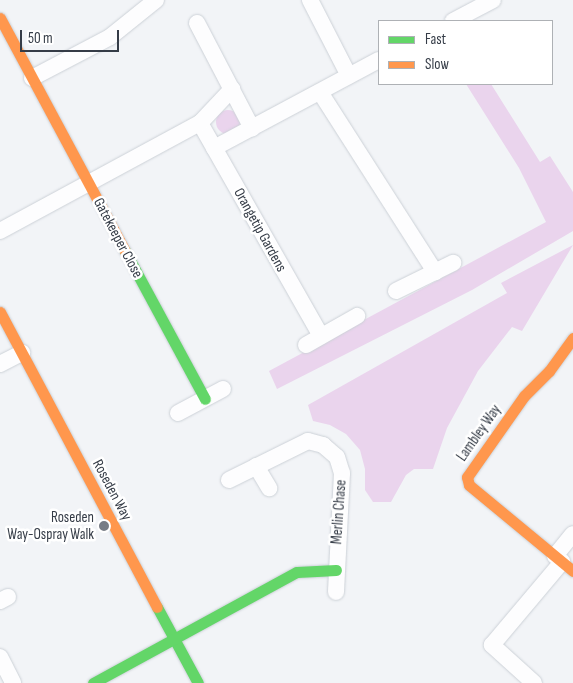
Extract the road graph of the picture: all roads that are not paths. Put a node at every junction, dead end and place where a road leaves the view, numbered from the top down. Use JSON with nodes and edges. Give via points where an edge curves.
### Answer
{"nodes":[{"id":1,"x":156,"y":0,"type":"edge"},
{"id":2,"x":310,"y":0,"type":"edge"},
{"id":3,"x":493,"y":0,"type":"edge"},
{"id":4,"x":0,"y":18,"type":"edge"},
{"id":5,"x":455,"y":20,"type":"edge"},
{"id":6,"x":197,"y":23,"type":"dead end"},
{"id":7,"x":378,"y":61,"type":"edge"},
{"id":8,"x":349,"y":76,"type":"junction"},
{"id":9,"x":32,"y":78,"type":"junction"},
{"id":10,"x":232,"y":89,"type":"junction"},
{"id":11,"x":320,"y":92,"type":"junction"},
{"id":12,"x":200,"y":123,"type":"junction"},
{"id":13,"x":252,"y":128,"type":"junction"},
{"id":14,"x":214,"y":148,"type":"junction"},
{"id":15,"x":89,"y":184,"type":"junction"},
{"id":16,"x":0,"y":231,"type":"edge"},
{"id":17,"x":453,"y":263,"type":"dead end"},
{"id":18,"x":435,"y":272,"type":"junction"},
{"id":19,"x":396,"y":292,"type":"dead end"},
{"id":20,"x":0,"y":312,"type":"edge"},
{"id":21,"x":357,"y":316,"type":"dead end"},
{"id":22,"x":320,"y":336,"type":"junction"},
{"id":23,"x":573,"y":338,"type":"edge"},
{"id":24,"x":306,"y":345,"type":"dead end"},
{"id":25,"x":22,"y":353,"type":"junction"},
{"id":26,"x":0,"y":364,"type":"edge"},
{"id":27,"x":223,"y":389,"type":"dead end"},
{"id":28,"x":205,"y":399,"type":"junction"},
{"id":29,"x":178,"y":413,"type":"dead end"},
{"id":30,"x":256,"y":466,"type":"junction"},
{"id":31,"x":229,"y":480,"type":"dead end"},
{"id":32,"x":269,"y":488,"type":"dead end"},
{"id":33,"x":573,"y":534,"type":"edge"},
{"id":34,"x":563,"y":563,"type":"edge"},
{"id":35,"x":336,"y":570,"type":"junction"},
{"id":36,"x":336,"y":592,"type":"dead end"},
{"id":37,"x":174,"y":639,"type":"junction"},
{"id":38,"x":0,"y":657,"type":"edge"},
{"id":39,"x":14,"y":683,"type":"edge"},
{"id":40,"x":93,"y":683,"type":"edge"},
{"id":41,"x":198,"y":683,"type":"edge"},
{"id":42,"x":534,"y":683,"type":"edge"}],
"edges":[{"from":1,"to":9,"type":"street","via":[[110,37]]},
{"from":2,"to":8,"type":"street"},
{"from":3,"to":5,"type":"street"},
{"from":4,"to":9,"type":"street","name":"Gatekeeper Close"},
{"from":6,"to":10,"type":"street"},
{"from":7,"to":8,"type":"street"},
{"from":8,"to":11,"type":"street"},
{"from":9,"to":15,"type":"street","name":"Gatekeeper Close"},
{"from":10,"to":12,"type":"street"},
{"from":10,"to":13,"type":"street"},
{"from":11,"to":13,"type":"street"},
{"from":11,"to":18,"type":"street"},
{"from":12,"to":14,"type":"street","name":"Orangetip Gardens"},
{"from":12,"to":15,"type":"street"},
{"from":13,"to":14,"type":"street"},
{"from":14,"to":22,"type":"street","name":"Orangetip Gardens"},
{"from":15,"to":16,"type":"street"},
{"from":15,"to":28,"type":"street","name":"Gatekeeper Close"},
{"from":17,"to":18,"type":"street"},
{"from":18,"to":19,"type":"street"},
{"from":20,"to":25,"type":"street","name":"Roseden Way"},
{"from":21,"to":22,"type":"street"},
{"from":22,"to":24,"type":"street"},
{"from":23,"to":34,"type":"street","name":"Lambley Way","via":[[549,371],[518,404],[467,477],[469,485]]},
{"from":25,"to":26,"type":"street"},
{"from":25,"to":37,"type":"street","name":"Roseden Way"},
{"from":27,"to":28,"type":"street"},
{"from":28,"to":29,"type":"street"},
{"from":30,"to":31,"type":"street","name":"Merlin Chase"},
{"from":30,"to":32,"type":"street"},
{"from":30,"to":35,"type":"street","name":"Merlin Chase","via":[[308,441],[323,445],[337,457],[342,473]]},
{"from":33,"to":34,"type":"street"},
{"from":34,"to":42,"type":"street","via":[[492,646]]},
{"from":35,"to":36,"type":"street","name":"Merlin Chase"},
{"from":35,"to":37,"type":"street","via":[[297,572]]},
{"from":37,"to":40,"type":"street"},
{"from":37,"to":41,"type":"street","name":"Roseden Way"},
{"from":38,"to":39,"type":"street"}]}
